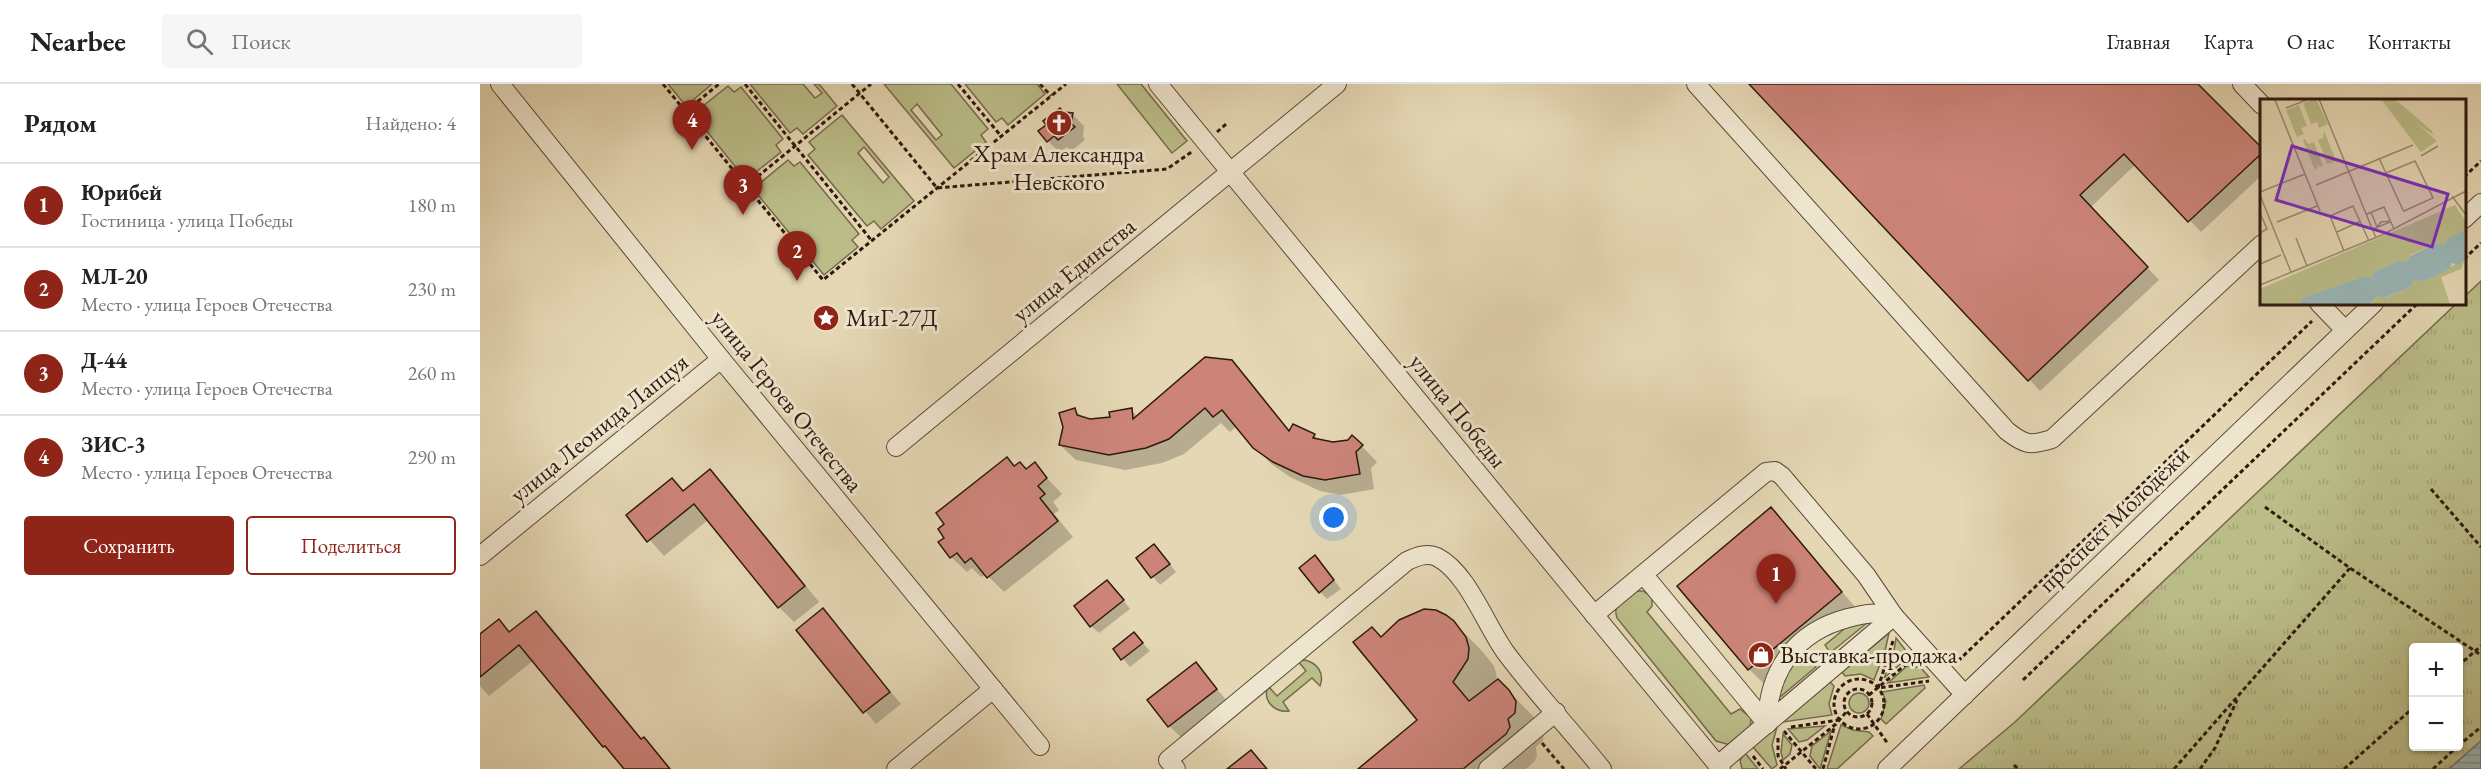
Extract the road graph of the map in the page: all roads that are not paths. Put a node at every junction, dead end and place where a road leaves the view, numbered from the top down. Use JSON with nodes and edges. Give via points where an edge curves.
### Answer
{"nodes":[{"id":1,"x":500,"y":84,"type":"edge"},
{"id":2,"x":1158,"y":84,"type":"edge"},
{"id":3,"x":1337,"y":84,"type":"edge"},
{"id":4,"x":1695,"y":84,"type":"edge"},
{"id":5,"x":2242,"y":84,"type":"edge"},
{"id":6,"x":2260,"y":103,"type":"edge"},
{"id":7,"x":1231,"y":172,"type":"junction"},
{"id":8,"x":2481,"y":203,"type":"edge"},
{"id":9,"x":2466,"y":217,"type":"edge"},
{"id":10,"x":2260,"y":246,"type":"edge"},
{"id":11,"x":2373,"y":304,"type":"edge"},
{"id":12,"x":2322,"y":306,"type":"edge"},
{"id":13,"x":2345,"y":330,"type":"junction"},
{"id":14,"x":721,"y":359,"type":"junction"},
{"id":15,"x":896,"y":447,"type":"dead end"},
{"id":16,"x":480,"y":556,"type":"edge"},
{"id":17,"x":1644,"y":575,"type":"junction"},
{"id":18,"x":1594,"y":615,"type":"junction"},
{"id":19,"x":1894,"y":616,"type":"junction"},
{"id":20,"x":993,"y":689,"type":"junction"},
{"id":21,"x":1965,"y":695,"type":"junction"},
{"id":22,"x":1556,"y":712,"type":"junction"},
{"id":23,"x":1775,"y":727,"type":"junction"},
{"id":24,"x":1040,"y":746,"type":"dead end"},
{"id":25,"x":1719,"y":767,"type":"edge"},
{"id":26,"x":896,"y":769,"type":"edge"},
{"id":27,"x":1176,"y":769,"type":"edge"},
{"id":28,"x":1488,"y":769,"type":"edge"},
{"id":29,"x":1602,"y":769,"type":"edge"},
{"id":30,"x":1887,"y":769,"type":"edge"}],
"edges":[{"from":1,"to":14,"type":"street","name":"улица Героев Отечества"},
{"from":2,"to":7,"type":"street","name":"улица Победы"},
{"from":3,"to":7,"type":"street","name":"улица Единства"},
{"from":4,"to":10,"type":"street","via":[[2007,431],[2022,443],[2052,439]]},
{"from":5,"to":6,"type":"street"},
{"from":7,"to":15,"type":"street","name":"улица Единства"},
{"from":7,"to":18,"type":"street","name":"улица Победы"},
{"from":8,"to":9,"type":"street"},
{"from":11,"to":13,"type":"street","name":"проспект Молодёжи"},
{"from":12,"to":13,"type":"street"},
{"from":13,"to":21,"type":"street","name":"проспект Молодёжи"},
{"from":14,"to":16,"type":"street","name":"улица Леонида Лапцуя"},
{"from":14,"to":20,"type":"street","name":"улица Героев Отечества"},
{"from":17,"to":18,"type":"street"},
{"from":17,"to":19,"type":"street","via":[[1766,472],[1775,471],[1866,575]]},
{"from":17,"to":23,"type":"street"},
{"from":18,"to":25,"type":"street","name":"улица Победы"},
{"from":19,"to":21,"type":"street"},
{"from":19,"to":23,"type":"street"},
{"from":19,"to":23,"type":"street","via":[[1870,614],[1838,621],[1823,627],[1792,651],[1770,689]]},
{"from":20,"to":24,"type":"street","name":"улица Героев Отечества"},
{"from":20,"to":26,"type":"street"},
{"from":21,"to":30,"type":"street","name":"проспект Молодёжи"},
{"from":22,"to":27,"type":"street","via":[[1505,651],[1454,572],[1435,555],[1421,555],[1407,561],[1168,760]]},
{"from":22,"to":28,"type":"street"},
{"from":22,"to":29,"type":"street"},
{"from":23,"to":25,"type":"street"}]}
